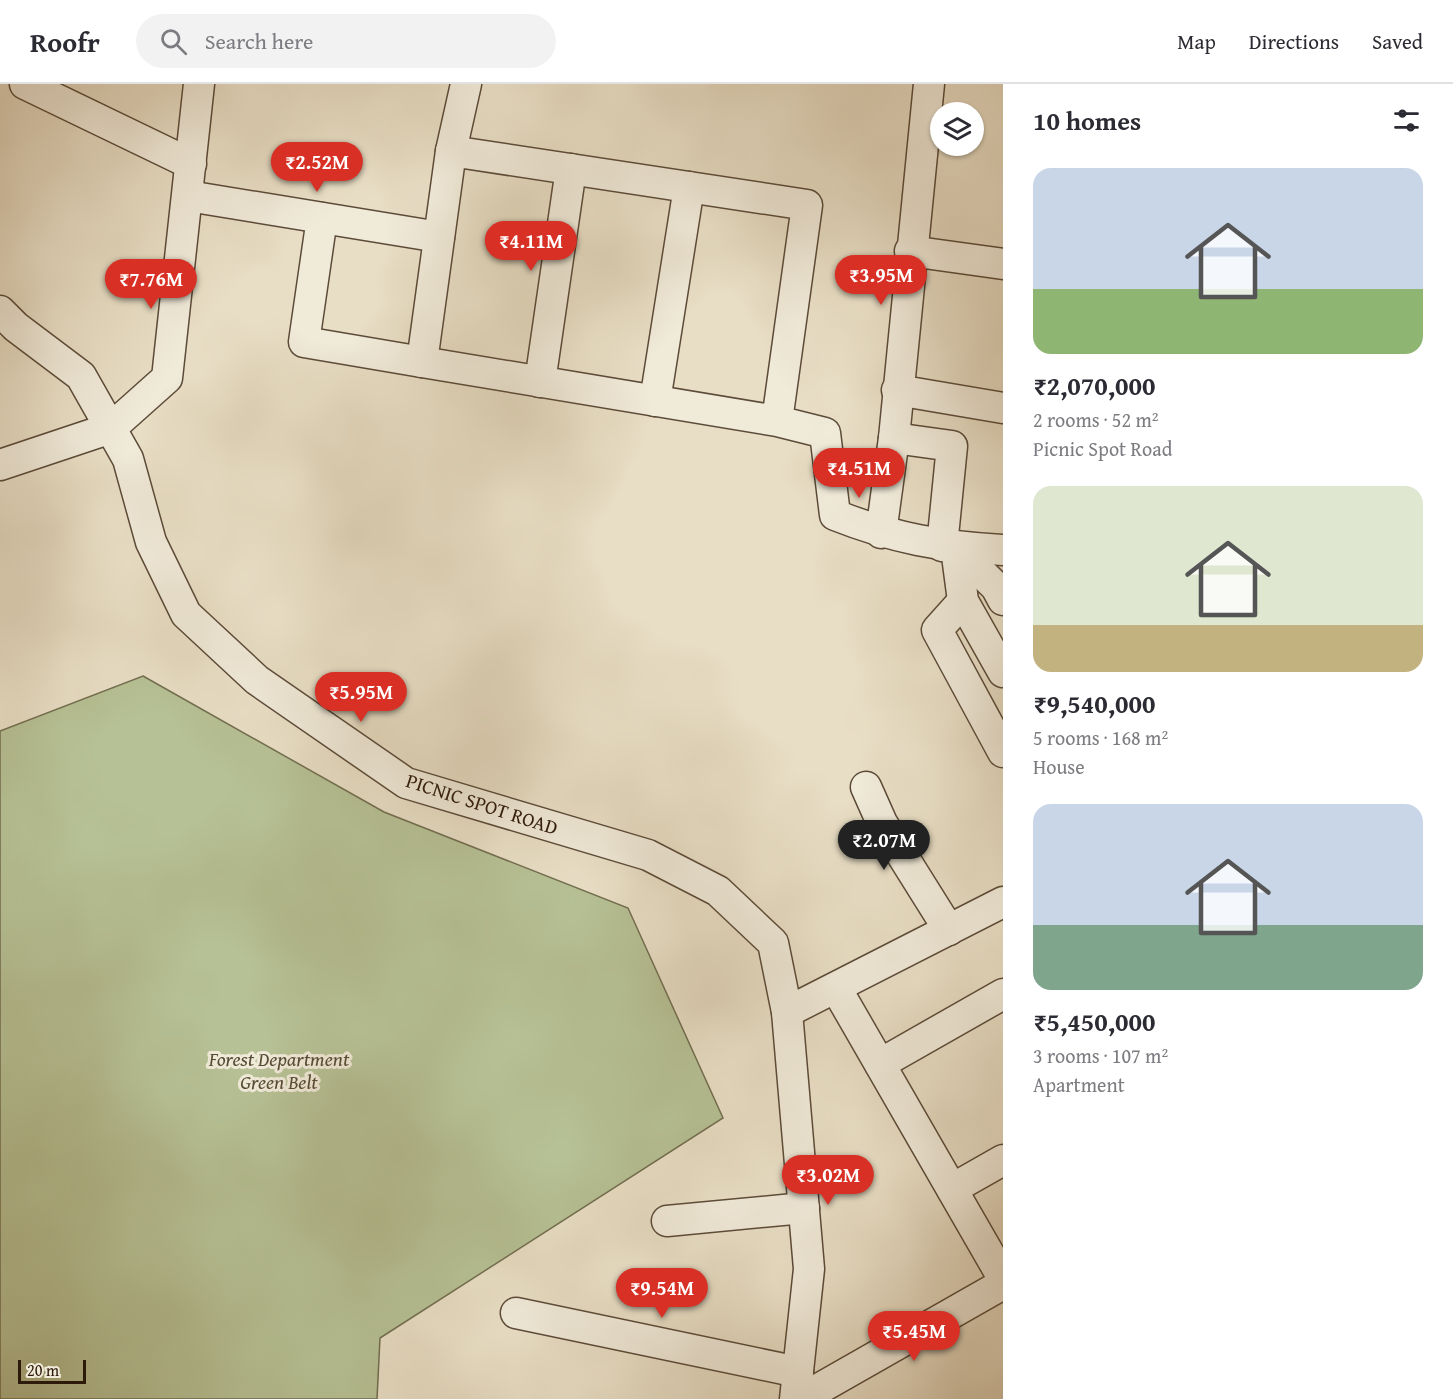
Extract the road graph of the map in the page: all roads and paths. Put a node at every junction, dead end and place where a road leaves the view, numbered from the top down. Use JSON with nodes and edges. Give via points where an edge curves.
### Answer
{"nodes":[{"id":1,"x":25,"y":84,"type":"edge"},
{"id":2,"x":199,"y":84,"type":"edge"},
{"id":3,"x":466,"y":84,"type":"edge"},
{"id":4,"x":929,"y":84,"type":"edge"},
{"id":5,"x":451,"y":151,"type":"junction"},
{"id":6,"x":191,"y":164,"type":"junction"},
{"id":7,"x":571,"y":169,"type":"junction"},
{"id":8,"x":689,"y":187,"type":"junction"},
{"id":9,"x":188,"y":196,"type":"junction"},
{"id":10,"x":322,"y":218,"type":"junction"},
{"id":11,"x":439,"y":237,"type":"junction"},
{"id":12,"x":910,"y":251,"type":"junction"},
{"id":13,"x":1003,"y":264,"type":"edge"},
{"id":14,"x":0,"y":311,"type":"edge"},
{"id":15,"x":422,"y":362,"type":"junction"},
{"id":16,"x":540,"y":382,"type":"junction"},
{"id":17,"x":897,"y":390,"type":"junction"},
{"id":18,"x":655,"y":401,"type":"junction"},
{"id":19,"x":1003,"y":408,"type":"edge"},
{"id":20,"x":777,"y":421,"type":"junction"},
{"id":21,"x":111,"y":428,"type":"junction"},
{"id":22,"x":894,"y":438,"type":"junction"},
{"id":23,"x":0,"y":465,"type":"edge"},
{"id":24,"x":881,"y":533,"type":"junction"},
{"id":25,"x":949,"y":547,"type":"junction"},
{"id":26,"x":1003,"y":550,"type":"edge"},
{"id":27,"x":1003,"y":600,"type":"edge"},
{"id":28,"x":963,"y":602,"type":"junction"},
{"id":29,"x":1003,"y":672,"type":"edge"},
{"id":30,"x":1003,"y":752,"type":"edge"},
{"id":31,"x":866,"y":787,"type":"dead end"},
{"id":32,"x":1003,"y":902,"type":"edge"},
{"id":33,"x":949,"y":930,"type":"junction"},
{"id":34,"x":836,"y":988,"type":"junction"},
{"id":35,"x":1003,"y":994,"type":"edge"},
{"id":36,"x":787,"y":1012,"type":"junction"},
{"id":37,"x":880,"y":1064,"type":"junction"},
{"id":38,"x":1003,"y":1160,"type":"edge"},
{"id":39,"x":952,"y":1189,"type":"junction"},
{"id":40,"x":804,"y":1208,"type":"junction"},
{"id":41,"x":667,"y":1221,"type":"dead end"},
{"id":42,"x":1003,"y":1278,"type":"edge"},
{"id":43,"x":1003,"y":1284,"type":"edge"},
{"id":44,"x":516,"y":1312,"type":"dead end"},
{"id":45,"x":798,"y":1390,"type":"edge"}],
"edges":[{"from":1,"to":6,"type":"street"},
{"from":2,"to":6,"type":"street"},
{"from":3,"to":5,"type":"street"},
{"from":4,"to":12,"type":"street"},
{"from":5,"to":7,"type":"street"},
{"from":5,"to":11,"type":"street"},
{"from":6,"to":9,"type":"street"},
{"from":7,"to":8,"type":"street"},
{"from":7,"to":16,"type":"street"},
{"from":8,"to":18,"type":"street"},
{"from":8,"to":20,"type":"street","via":[[807,205]]},
{"from":9,"to":10,"type":"street"},
{"from":9,"to":21,"type":"street","via":[[167,378]]},
{"from":10,"to":11,"type":"street"},
{"from":10,"to":15,"type":"street","via":[[304,342]]},
{"from":11,"to":15,"type":"street"},
{"from":12,"to":13,"type":"street"},
{"from":12,"to":17,"type":"street"},
{"from":14,"to":21,"type":"street","name":"PICNIC SPOT ROAD","via":[[81,376]]},
{"from":15,"to":16,"type":"street"},
{"from":16,"to":18,"type":"street"},
{"from":17,"to":19,"type":"street"},
{"from":17,"to":22,"type":"street"},
{"from":18,"to":20,"type":"street"},
{"from":20,"to":24,"type":"street","via":[[825,433],[836,515]]},
{"from":21,"to":23,"type":"street"},
{"from":21,"to":36,"type":"street","name":"PICNIC SPOT ROAD","via":[[128,459],[152,542],[186,614],[257,680],[406,783],[648,855],[718,891],[773,943]]},
{"from":22,"to":24,"type":"street"},
{"from":22,"to":25,"type":"street","via":[[952,446]]},
{"from":24,"to":25,"type":"street"},
{"from":25,"to":26,"type":"street"},
{"from":25,"to":27,"type":"street","via":[[996,588]]},
{"from":25,"to":28,"type":"street"},
{"from":28,"to":29,"type":"street"},
{"from":28,"to":30,"type":"street","via":[[937,630]]},
{"from":31,"to":33,"type":"street","via":[[882,823]]},
{"from":32,"to":33,"type":"street"},
{"from":33,"to":34,"type":"street"},
{"from":34,"to":36,"type":"street"},
{"from":34,"to":37,"type":"street"},
{"from":35,"to":37,"type":"street"},
{"from":36,"to":40,"type":"street","name":"PICNIC SPOT ROAD"},
{"from":37,"to":39,"type":"street"},
{"from":38,"to":39,"type":"street"},
{"from":39,"to":42,"type":"street"},
{"from":40,"to":41,"type":"street"},
{"from":40,"to":45,"type":"street","name":"PICNIC SPOT ROAD","via":[[809,1269]]},
{"from":43,"to":45,"type":"street"},
{"from":44,"to":45,"type":"street"}]}
